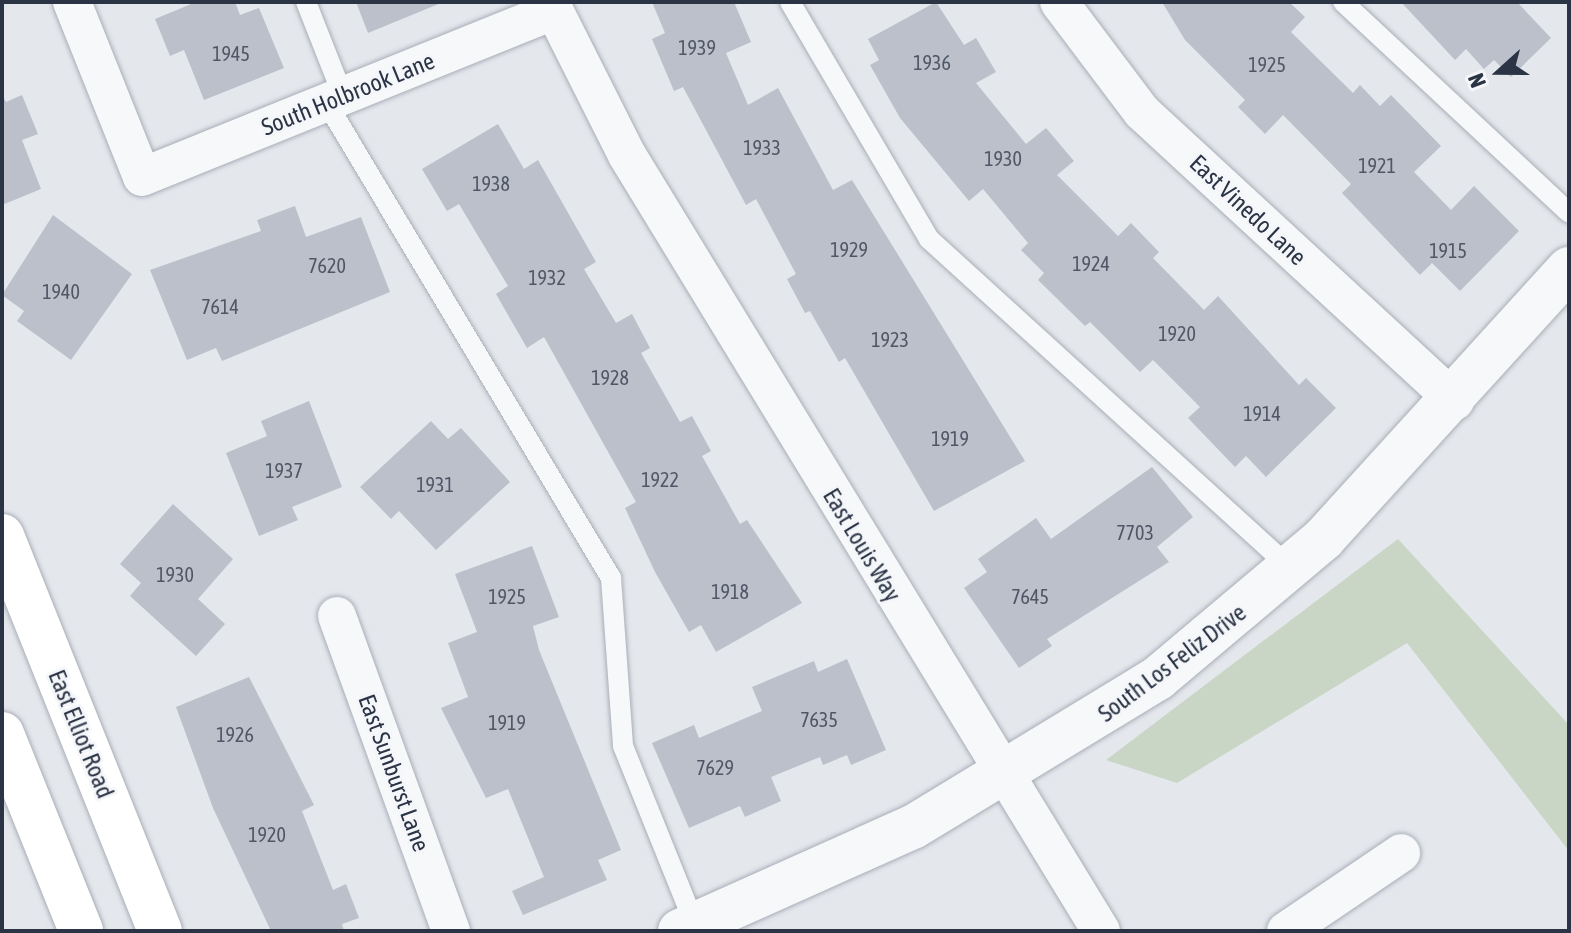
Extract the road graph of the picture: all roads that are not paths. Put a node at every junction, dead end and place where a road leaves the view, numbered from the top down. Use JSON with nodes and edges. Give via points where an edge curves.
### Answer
{"nodes":[{"id":1,"x":72,"y":2,"type":"edge"},
{"id":2,"x":306,"y":2,"type":"edge"},
{"id":3,"x":790,"y":2,"type":"edge"},
{"id":4,"x":1059,"y":2,"type":"edge"},
{"id":5,"x":1343,"y":2,"type":"edge"},
{"id":6,"x":552,"y":6,"type":"edge"},
{"id":7,"x":335,"y":99,"type":"junction"},
{"id":8,"x":1569,"y":213,"type":"edge"},
{"id":9,"x":1569,"y":269,"type":"edge"},
{"id":10,"x":1455,"y":401,"type":"junction"},
{"id":11,"x":2,"y":536,"type":"edge"},
{"id":12,"x":1291,"y":568,"type":"junction"},
{"id":13,"x":337,"y":616,"type":"dead end"},
{"id":14,"x":2,"y":734,"type":"edge"},
{"id":15,"x":1002,"y":777,"type":"junction"},
{"id":16,"x":1401,"y":853,"type":"dead end"},
{"id":17,"x":688,"y":928,"type":"edge"},
{"id":18,"x":81,"y":931,"type":"edge"},
{"id":19,"x":160,"y":931,"type":"edge"},
{"id":20,"x":451,"y":931,"type":"edge"},
{"id":21,"x":1101,"y":931,"type":"edge"},
{"id":22,"x":1286,"y":931,"type":"edge"}],
"edges":[{"from":1,"to":7,"type":"street","name":"South Holbrook Lane","via":[[142,177]]},
{"from":2,"to":7,"type":"lane"},
{"from":3,"to":12,"type":"lane","via":[[929,239]]},
{"from":4,"to":10,"type":"street","name":"East Vinedo Lane","via":[[1142,112]]},
{"from":5,"to":8,"type":"lane"},
{"from":6,"to":7,"type":"street","name":"South Holbrook Lane"},
{"from":6,"to":15,"type":"street","name":"East Louis Way","via":[[627,155]]},
{"from":7,"to":17,"type":"lane","via":[[611,578],[623,746]]},
{"from":9,"to":10,"type":"street","name":"South Los Feliz Drive"},
{"from":10,"to":12,"type":"street","name":"South Los Feliz Drive"},
{"from":11,"to":19,"type":"main road","name":"East Elliot Road"},
{"from":12,"to":15,"type":"street","name":"South Los Feliz Drive","via":[[1158,678]]},
{"from":13,"to":20,"type":"street","name":"East Sunburst Lane"},
{"from":14,"to":18,"type":"main road"},
{"from":15,"to":17,"type":"street","name":"South Los Feliz Drive","via":[[913,827]]},
{"from":15,"to":21,"type":"street","name":"East Louis Way"},
{"from":16,"to":22,"type":"street"}]}
